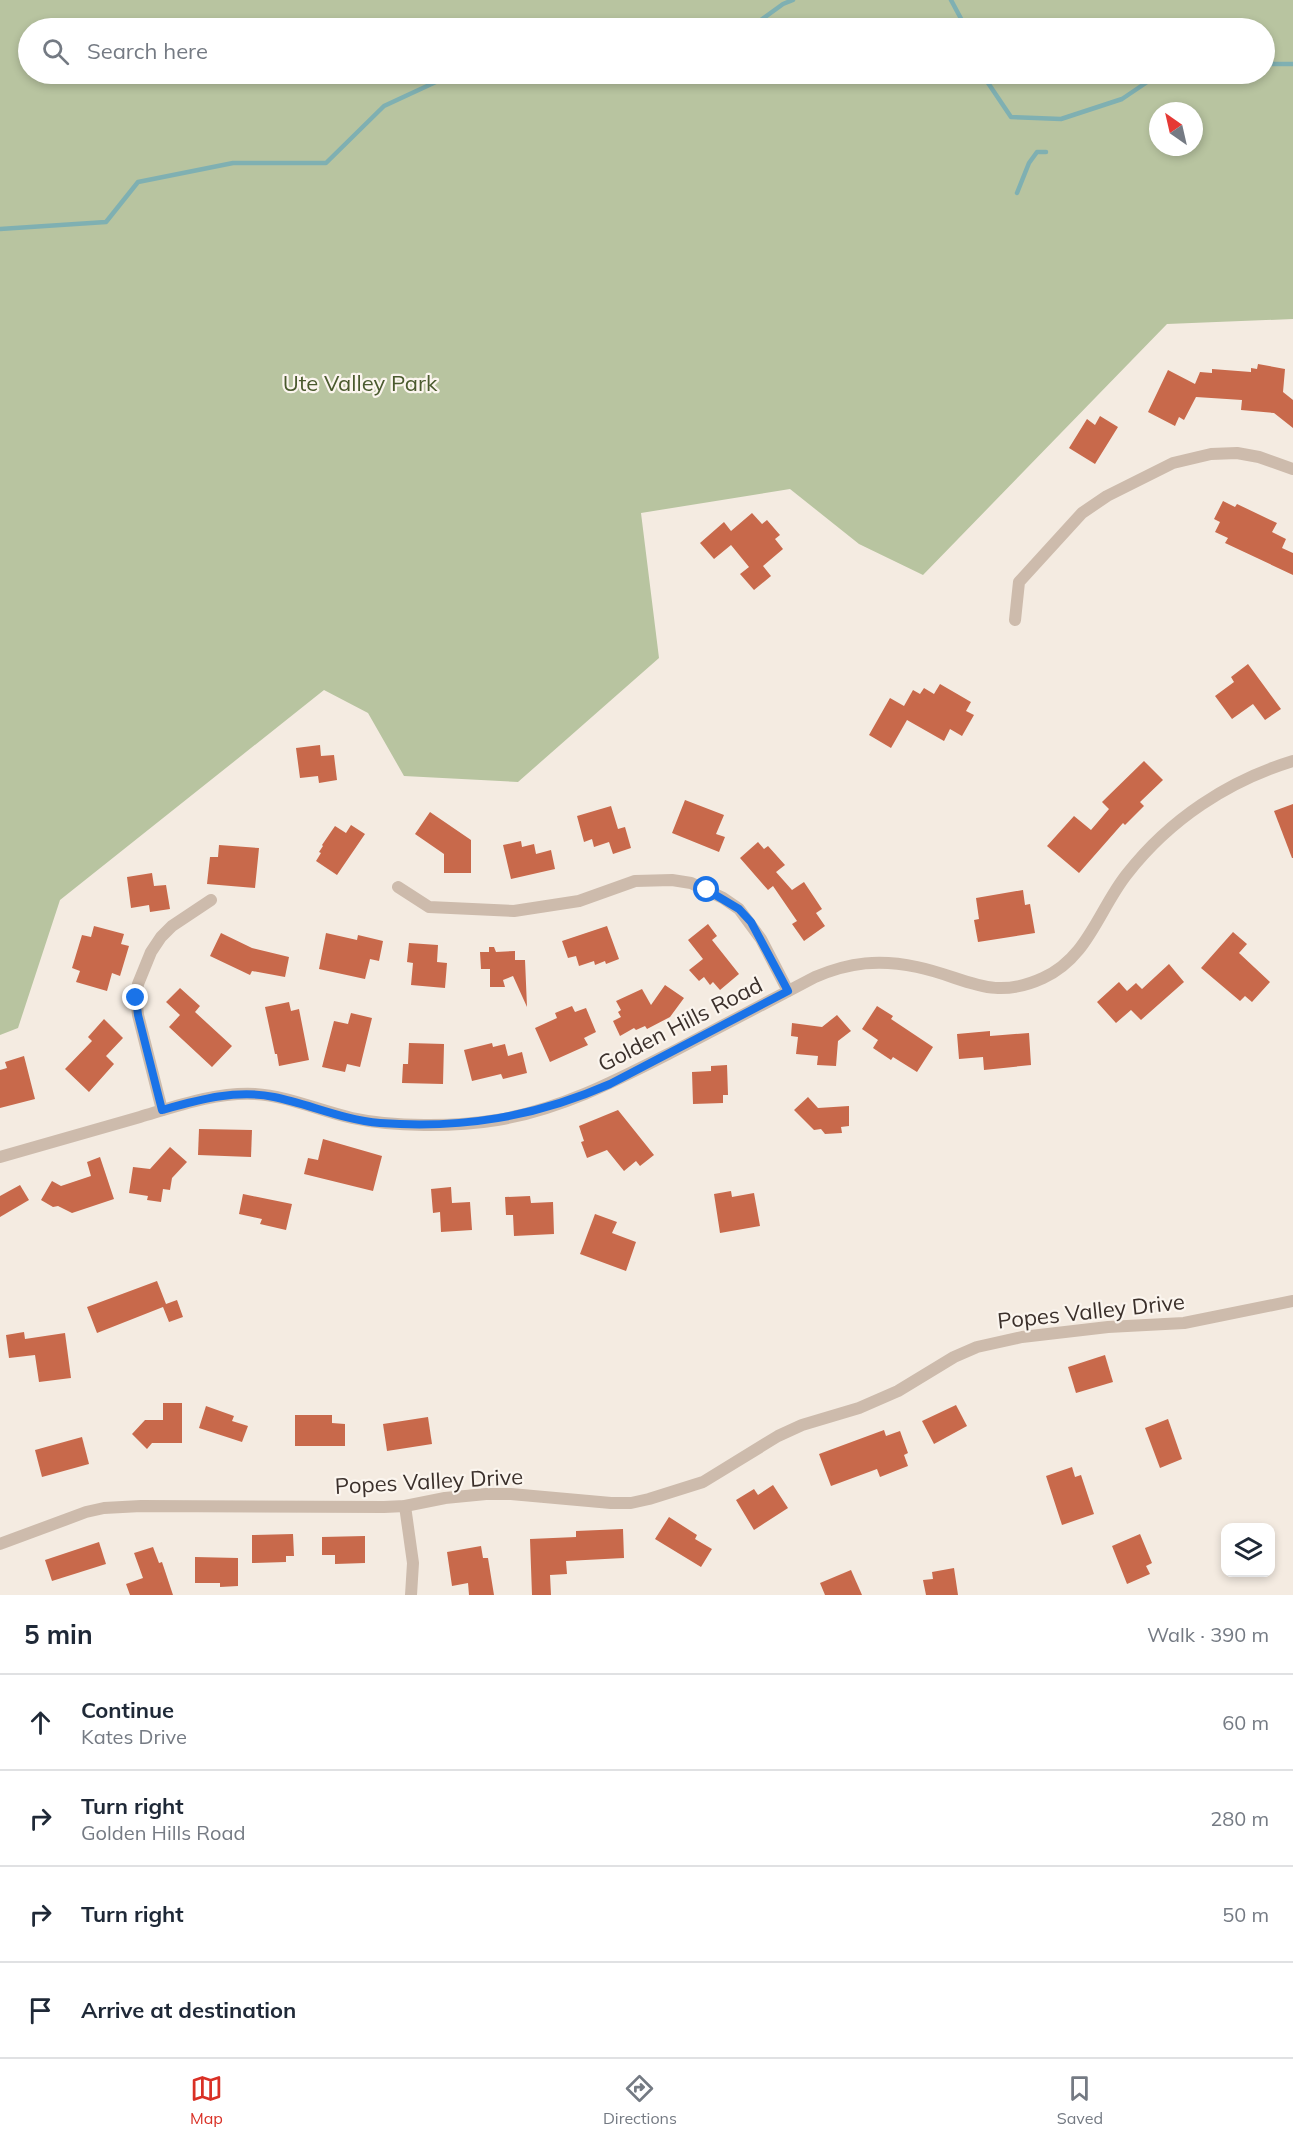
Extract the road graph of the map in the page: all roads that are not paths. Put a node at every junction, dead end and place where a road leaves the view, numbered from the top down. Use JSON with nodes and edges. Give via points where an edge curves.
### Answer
{"nodes":[{"id":1,"x":1293,"y":469,"type":"edge"},
{"id":2,"x":1015,"y":620,"type":"dead end"},
{"id":3,"x":1293,"y":761,"type":"edge"},
{"id":4,"x":398,"y":887,"type":"dead end"},
{"id":5,"x":211,"y":900,"type":"dead end"},
{"id":6,"x":788,"y":991,"type":"junction"},
{"id":7,"x":162,"y":1110,"type":"junction"},
{"id":8,"x":0,"y":1157,"type":"edge"},
{"id":9,"x":1293,"y":1301,"type":"edge"},
{"id":10,"x":405,"y":1506,"type":"junction"},
{"id":11,"x":0,"y":1544,"type":"edge"},
{"id":12,"x":411,"y":1595,"type":"edge"}],
"edges":[{"from":1,"to":2,"type":"street","via":[[1237,453],[1211,454],[1173,463],[1107,496],[1082,513],[1019,582]]},
{"from":3,"to":6,"type":"street","name":"Golden Hills Road","via":[[1221,791],[1178,822],[1126,874],[1083,946],[1046,977],[1014,988],[983,988],[919,968],[866,963],[831,971]]},
{"from":4,"to":6,"type":"street","via":[[429,907],[514,910],[579,901],[635,881],[691,883],[739,909],[761,939]]},
{"from":5,"to":7,"type":"street","via":[[161,937],[138,984],[138,1015]]},
{"from":6,"to":7,"type":"street","name":"Golden Hills Road","via":[[610,1084],[496,1120],[379,1123],[255,1094],[199,1100]]},
{"from":7,"to":8,"type":"street","name":"Golden Hills Road"},
{"from":9,"to":10,"type":"street","name":"Popes Valley Drive","via":[[1184,1323],[1022,1336],[977,1347],[898,1391],[778,1436],[703,1482],[649,1499],[611,1503],[486,1494]]},
{"from":10,"to":11,"type":"street","name":"Popes Valley Drive","via":[[104,1508]]},
{"from":10,"to":12,"type":"street","via":[[413,1563]]}]}
